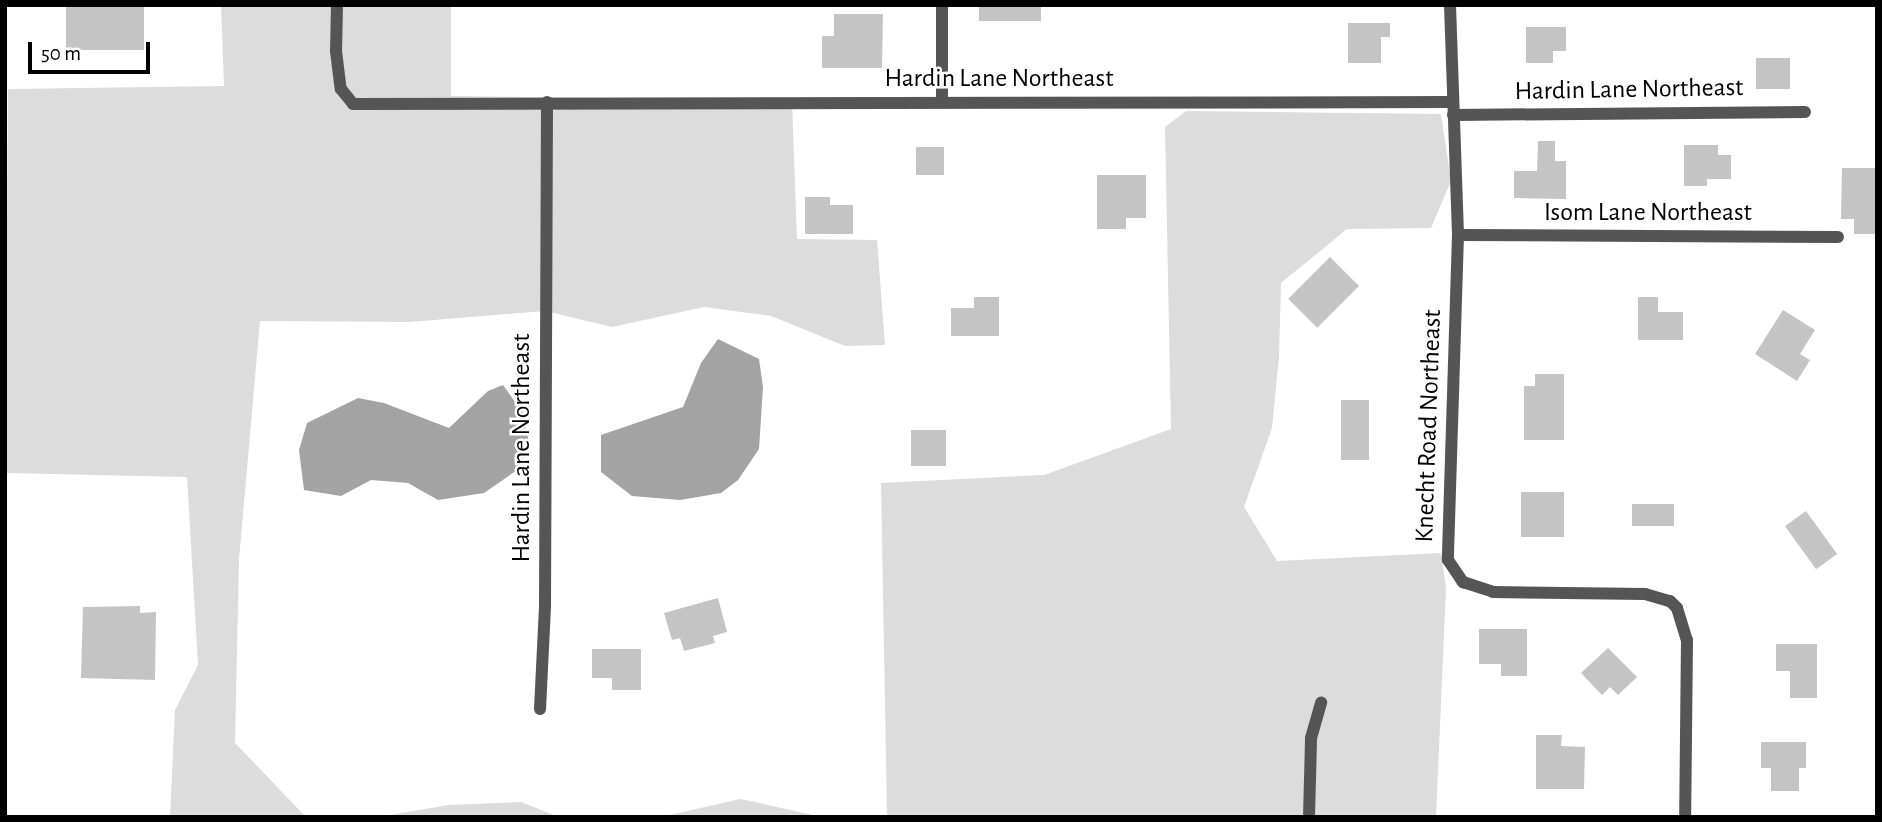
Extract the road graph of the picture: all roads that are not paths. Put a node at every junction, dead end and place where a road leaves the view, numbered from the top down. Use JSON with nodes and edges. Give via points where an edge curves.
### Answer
{"nodes":[{"id":1,"x":337,"y":5,"type":"edge"},
{"id":2,"x":942,"y":5,"type":"edge"},
{"id":3,"x":1450,"y":5,"type":"edge"},
{"id":4,"x":547,"y":102,"type":"junction"},
{"id":5,"x":942,"y":102,"type":"junction"},
{"id":6,"x":1452,"y":109,"type":"junction"},
{"id":7,"x":1805,"y":112,"type":"dead end"},
{"id":8,"x":1458,"y":235,"type":"junction"},
{"id":9,"x":1838,"y":237,"type":"dead end"},
{"id":10,"x":1321,"y":702,"type":"dead end"},
{"id":11,"x":540,"y":709,"type":"dead end"},
{"id":12,"x":1309,"y":817,"type":"edge"},
{"id":13,"x":1685,"y":817,"type":"edge"}],
"edges":[{"from":1,"to":4,"type":"street","name":"Hardin Lane Northeast","via":[[341,89],[353,104]]},
{"from":2,"to":5,"type":"street"},
{"from":3,"to":6,"type":"street","name":"Knecht Road Northeast"},
{"from":4,"to":5,"type":"street","name":"Hardin Lane Northeast"},
{"from":4,"to":11,"type":"street","name":"Hardin Lane Northeast","via":[[545,605]]},
{"from":5,"to":6,"type":"street","name":"Hardin Lane Northeast"},
{"from":6,"to":7,"type":"street","name":"Hardin Lane Northeast"},
{"from":6,"to":8,"type":"street","name":"Knecht Road Northeast"},
{"from":8,"to":9,"type":"street","name":"Isom Lane Northeast"},
{"from":8,"to":13,"type":"street","name":"Knecht Road Northeast","via":[[1448,560],[1463,582],[1493,592],[1645,594],[1670,601],[1677,608],[1687,640]]},
{"from":10,"to":12,"type":"street","via":[[1311,738]]}]}
